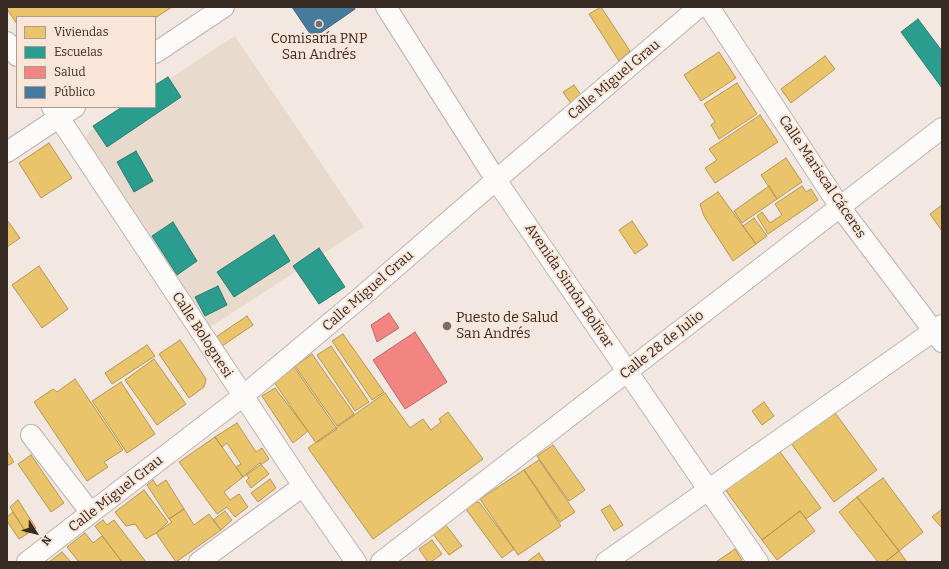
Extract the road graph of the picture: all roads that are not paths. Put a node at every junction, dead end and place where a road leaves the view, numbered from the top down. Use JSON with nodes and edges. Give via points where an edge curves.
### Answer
{"nodes":[{"id":1,"x":224,"y":7,"type":"edge"},
{"id":2,"x":386,"y":7,"type":"edge"},
{"id":3,"x":699,"y":7,"type":"edge"},
{"id":4,"x":708,"y":7,"type":"edge"},
{"id":5,"x":7,"y":42,"type":"edge"},
{"id":6,"x":156,"y":52,"type":"edge"},
{"id":7,"x":16,"y":55,"type":"edge"},
{"id":8,"x":71,"y":108,"type":"edge"},
{"id":9,"x":55,"y":112,"type":"edge"},
{"id":10,"x":942,"y":128,"type":"edge"},
{"id":11,"x":7,"y":152,"type":"edge"},
{"id":12,"x":496,"y":180,"type":"junction"},
{"id":13,"x":840,"y":206,"type":"junction"},
{"id":14,"x":939,"y":333,"type":"edge"},
{"id":15,"x":627,"y":371,"type":"junction"},
{"id":16,"x":243,"y":396,"type":"junction"},
{"id":17,"x":31,"y":435,"type":"dead end"},
{"id":18,"x":302,"y":486,"type":"junction"},
{"id":19,"x":709,"y":490,"type":"junction"},
{"id":20,"x":92,"y":513,"type":"junction"},
{"id":21,"x":27,"y":562,"type":"edge"},
{"id":22,"x":199,"y":562,"type":"edge"},
{"id":23,"x":356,"y":562,"type":"edge"},
{"id":24,"x":381,"y":562,"type":"edge"},
{"id":25,"x":606,"y":562,"type":"edge"},
{"id":26,"x":758,"y":562,"type":"edge"}],
"edges":[{"from":1,"to":6,"type":"street"},
{"from":2,"to":12,"type":"street","name":"Avenida Simón Bolívar"},
{"from":3,"to":12,"type":"street","name":"Calle Miguel Grau"},
{"from":4,"to":13,"type":"street","name":"Calle Mariscal Cáceres"},
{"from":5,"to":7,"type":"street"},
{"from":8,"to":9,"type":"street"},
{"from":9,"to":11,"type":"street"},
{"from":9,"to":16,"type":"street","name":"Calle Bolognesi"},
{"from":10,"to":13,"type":"street","name":"Calle 28 de Julio"},
{"from":12,"to":15,"type":"street","name":"Avenida Simón Bolívar"},
{"from":12,"to":16,"type":"street","name":"Calle Miguel Grau"},
{"from":13,"to":14,"type":"street","name":"Calle Mariscal Cáceres"},
{"from":13,"to":15,"type":"street","name":"Calle 28 de Julio"},
{"from":14,"to":19,"type":"street"},
{"from":15,"to":19,"type":"street","name":"Avenida Simón Bolívar"},
{"from":15,"to":24,"type":"street","name":"Calle 28 de Julio"},
{"from":16,"to":18,"type":"street","name":"Calle Bolognesi"},
{"from":16,"to":20,"type":"street","name":"Calle Miguel Grau"},
{"from":17,"to":20,"type":"street"},
{"from":18,"to":22,"type":"street"},
{"from":18,"to":23,"type":"street","name":"Calle Bolognesi"},
{"from":19,"to":25,"type":"street"},
{"from":19,"to":26,"type":"street","name":"Avenida Simón Bolívar"},
{"from":20,"to":21,"type":"street","name":"Calle Miguel Grau"}]}
